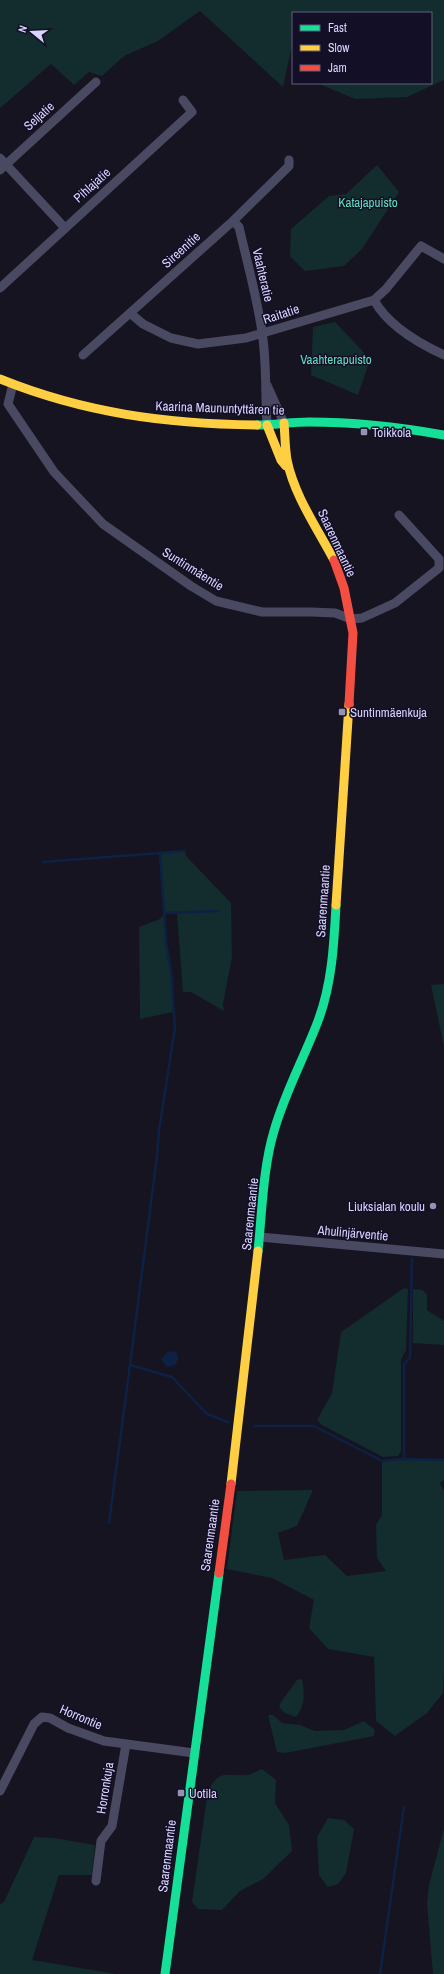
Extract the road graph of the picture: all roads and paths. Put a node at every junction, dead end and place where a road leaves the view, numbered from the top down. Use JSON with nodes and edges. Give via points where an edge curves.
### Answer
{"nodes":[{"id":1,"x":96,"y":82,"type":"dead end"},
{"id":2,"x":183,"y":100,"type":"dead end"},
{"id":3,"x":289,"y":160,"type":"dead end"},
{"id":4,"x":2,"y":164,"type":"edge"},
{"id":5,"x":234,"y":221,"type":"junction"},
{"id":6,"x":65,"y":228,"type":"junction"},
{"id":7,"x":444,"y":259,"type":"edge"},
{"id":8,"x":0,"y":288,"type":"edge"},
{"id":9,"x":374,"y":300,"type":"junction"},
{"id":10,"x":130,"y":313,"type":"junction"},
{"id":11,"x":262,"y":334,"type":"junction"},
{"id":12,"x":83,"y":355,"type":"dead end"},
{"id":13,"x":444,"y":355,"type":"edge"},
{"id":14,"x":0,"y":379,"type":"edge"},
{"id":15,"x":13,"y":384,"type":"junction"},
{"id":16,"x":267,"y":385,"type":"junction"},
{"id":17,"x":284,"y":423,"type":"junction"},
{"id":18,"x":267,"y":425,"type":"junction"},
{"id":19,"x":444,"y":435,"type":"edge"},
{"id":20,"x":291,"y":474,"type":"junction"},
{"id":21,"x":399,"y":515,"type":"dead end"},
{"id":22,"x":351,"y":619,"type":"junction"},
{"id":23,"x":260,"y":1237,"type":"junction"},
{"id":24,"x":444,"y":1254,"type":"edge"},
{"id":25,"x":126,"y":1744,"type":"junction"},
{"id":26,"x":194,"y":1753,"type":"junction"},
{"id":27,"x":0,"y":1791,"type":"edge"},
{"id":28,"x":96,"y":1882,"type":"dead end"},
{"id":29,"x":165,"y":1974,"type":"edge"}],
"edges":[{"from":1,"to":4,"type":"street","name":"Seljatie"},
{"from":2,"to":6,"type":"street","name":"Pihlajatie","via":[[192,112]]},
{"from":3,"to":5,"type":"street","name":"Sireenitie","via":[[289,166]]},
{"from":4,"to":6,"type":"street"},
{"from":5,"to":10,"type":"street","name":"Sireenitie"},
{"from":5,"to":11,"type":"street","name":"Vaahteratie","via":[[239,227]]},
{"from":6,"to":8,"type":"street","name":"Pihlajatie"},
{"from":7,"to":9,"type":"street","name":"Raitatie","via":[[422,246]]},
{"from":9,"to":11,"type":"street","name":"Raitatie"},
{"from":9,"to":13,"type":"street","via":[[406,334]]},
{"from":10,"to":11,"type":"street","name":"Raitatie","via":[[143,324],[171,338],[198,344]]},
{"from":10,"to":12,"type":"street","name":"Sireenitie"},
{"from":11,"to":16,"type":"street","name":"Vaahteratie"},
{"from":14,"to":15,"type":"street","name":"Kaarina Maununtyttären tie"},
{"from":15,"to":18,"type":"street","name":"Kaarina Maununtyttären tie","via":[[73,404],[117,414],[174,422]]},
{"from":15,"to":22,"type":"street","name":"Suntinmäentie","via":[[8,404],[54,472],[103,524],[190,586],[216,601],[262,612],[335,613]]},
{"from":16,"to":17,"type":"street","name":"Vaahteratie"},
{"from":16,"to":18,"type":"street","name":"Vaahteratie"},
{"from":17,"to":18,"type":"street","name":"Kaarina Maununtyttären tie"},
{"from":17,"to":19,"type":"street","name":"Kaarina Maununtyttären tie","via":[[346,423],[417,429]]},
{"from":17,"to":20,"type":"street","name":"Saarenmaantie"},
{"from":18,"to":20,"type":"street","name":"Saarenmaantie","via":[[281,460]]},
{"from":20,"to":22,"type":"street","name":"Saarenmaantie","via":[[334,560]]},
{"from":21,"to":22,"type":"street","via":[[439,559],[439,568],[395,603],[362,618]]},
{"from":22,"to":23,"type":"street","name":"Saarenmaantie","via":[[353,656],[332,960],[326,995],[318,1020],[283,1100],[273,1133]]},
{"from":23,"to":24,"type":"street","name":"Ahulinjärventie"},
{"from":23,"to":26,"type":"street","name":"Saarenmaantie","via":[[237,1438]]},
{"from":25,"to":26,"type":"street","name":"Horrontie"},
{"from":25,"to":27,"type":"street","name":"Horrontie","via":[[104,1741],[42,1717],[34,1724]]},
{"from":25,"to":28,"type":"street","name":"Horronkuja","via":[[112,1826],[101,1841]]},
{"from":26,"to":29,"type":"street","name":"Saarenmaantie"}]}
